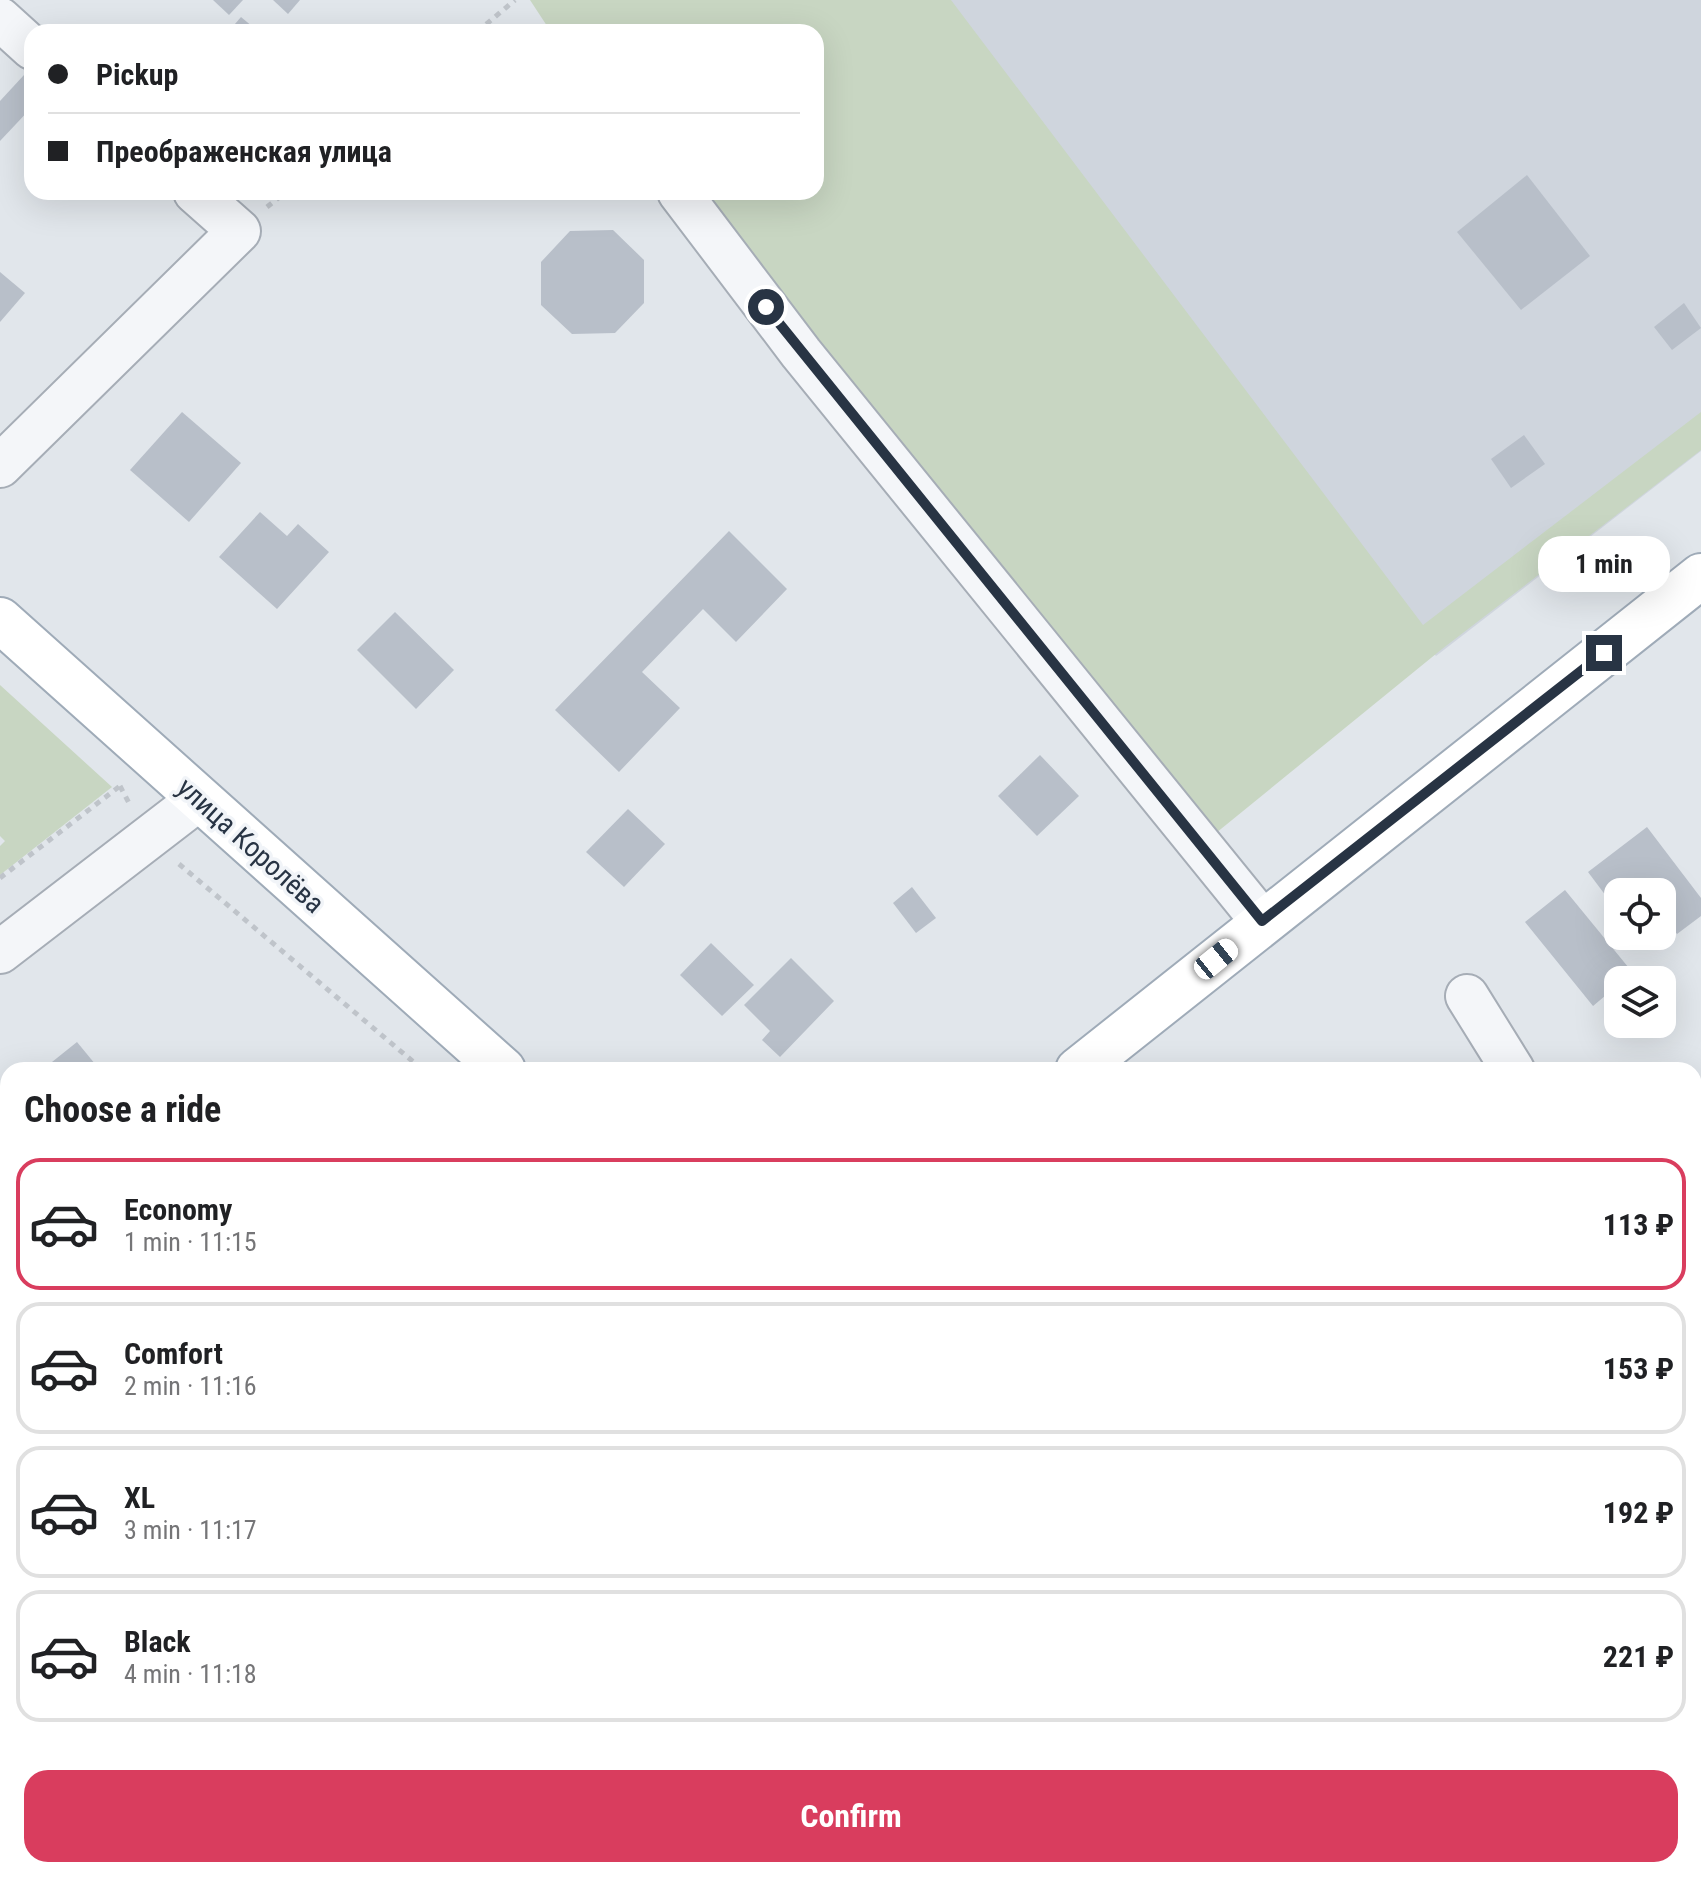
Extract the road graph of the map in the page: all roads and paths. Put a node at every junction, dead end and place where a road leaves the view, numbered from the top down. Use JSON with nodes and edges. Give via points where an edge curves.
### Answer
{"nodes":[{"id":1,"x":515,"y":0,"type":"edge"},
{"id":2,"x":0,"y":19,"type":"edge"},
{"id":3,"x":486,"y":24,"type":"edge"},
{"id":4,"x":24,"y":41,"type":"edge"},
{"id":5,"x":204,"y":200,"type":"edge"},
{"id":6,"x":685,"y":200,"type":"edge"},
{"id":7,"x":0,"y":466,"type":"edge"},
{"id":8,"x":1701,"y":576,"type":"edge"},
{"id":9,"x":0,"y":620,"type":"edge"},
{"id":10,"x":109,"y":776,"type":"dead end"},
{"id":11,"x":120,"y":786,"type":"junction"},
{"id":12,"x":199,"y":799,"type":"junction"},
{"id":13,"x":148,"y":838,"type":"junction"},
{"id":14,"x":0,"y":878,"type":"edge"},
{"id":15,"x":1262,"y":921,"type":"junction"},
{"id":16,"x":0,"y":952,"type":"edge"},
{"id":17,"x":1467,"y":996,"type":"dead end"},
{"id":18,"x":414,"y":1062,"type":"edge"},
{"id":19,"x":494,"y":1062,"type":"edge"},
{"id":20,"x":1088,"y":1062,"type":"edge"},
{"id":21,"x":1508,"y":1062,"type":"edge"}],
"edges":[{"from":1,"to":3,"type":"path"},
{"from":2,"to":4,"type":"street"},
{"from":5,"to":7,"type":"street","via":[[239,231]]},
{"from":6,"to":15,"type":"street","via":[[801,353]]},
{"from":8,"to":15,"type":"main road"},
{"from":9,"to":12,"type":"main road","name":"улица Королёва"},
{"from":10,"to":11,"type":"path"},
{"from":11,"to":13,"type":"path"},
{"from":11,"to":14,"type":"path"},
{"from":12,"to":13,"type":"street"},
{"from":12,"to":19,"type":"main road","name":"улица Королёва"},
{"from":13,"to":16,"type":"street"},
{"from":13,"to":18,"type":"path"},
{"from":15,"to":20,"type":"main road"},
{"from":17,"to":21,"type":"street"}]}
